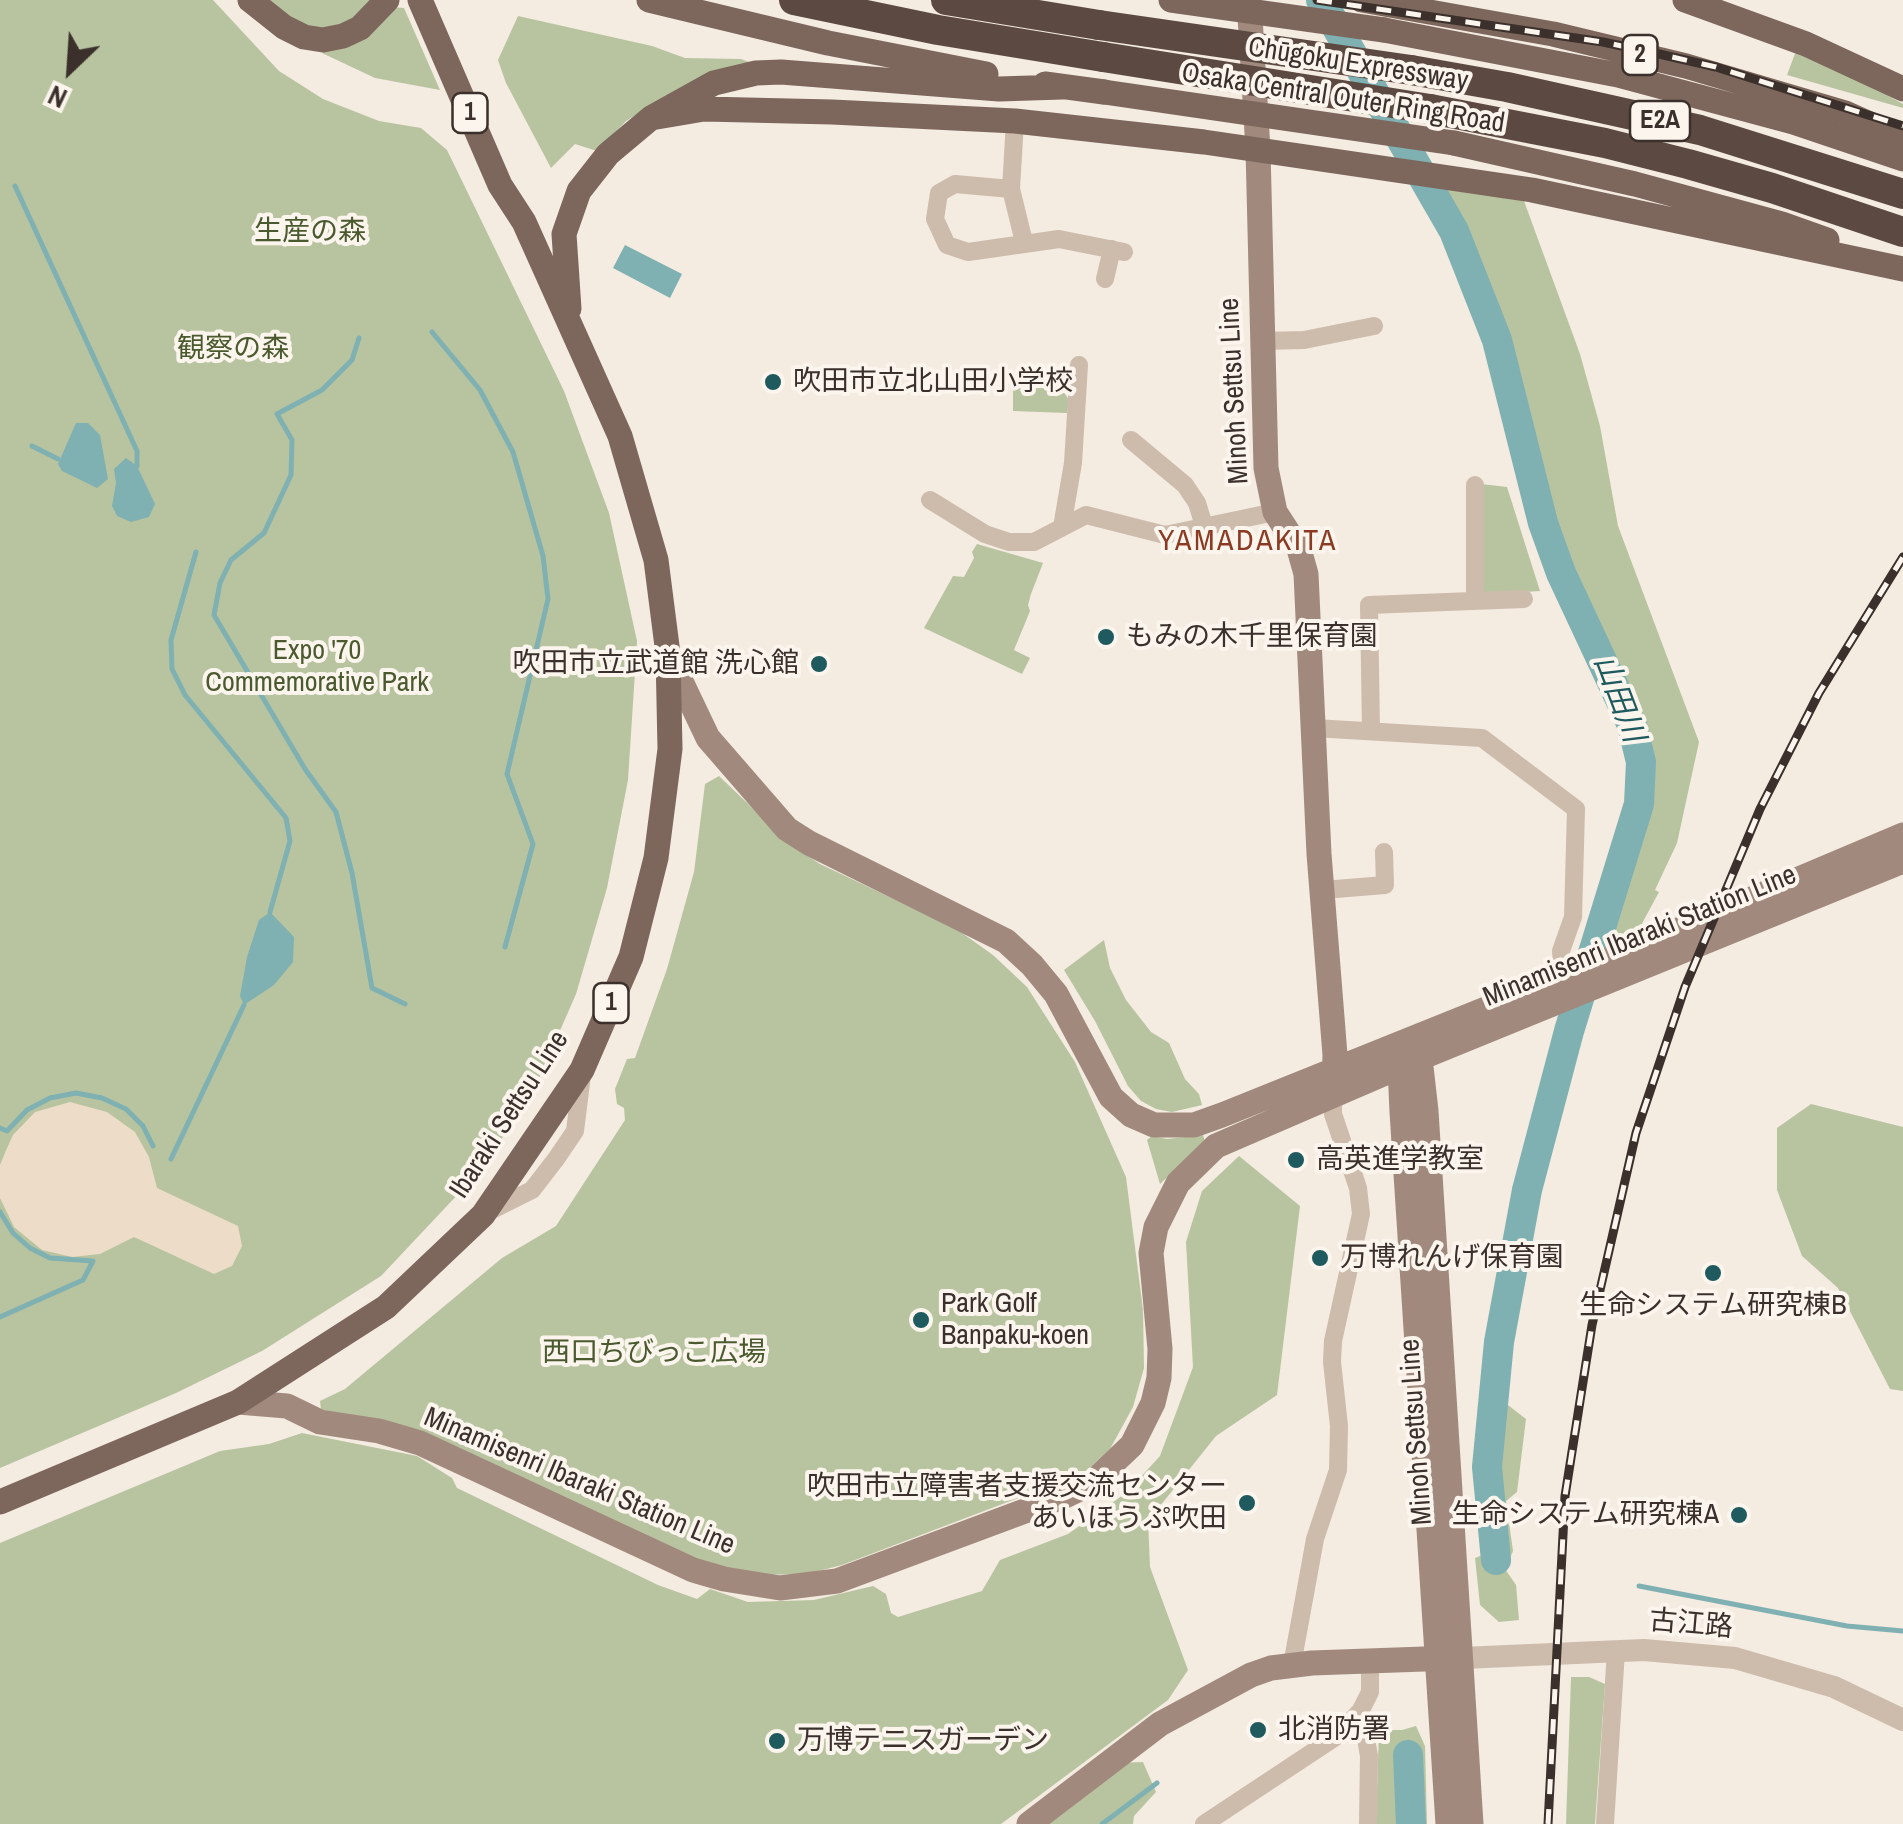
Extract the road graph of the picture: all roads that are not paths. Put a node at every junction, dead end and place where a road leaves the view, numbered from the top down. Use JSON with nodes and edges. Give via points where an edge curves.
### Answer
{"nodes":[{"id":1,"x":250,"y":0,"type":"edge"},
{"id":2,"x":386,"y":0,"type":"edge"},
{"id":3,"x":420,"y":0,"type":"edge"},
{"id":4,"x":434,"y":0,"type":"edge"},
{"id":5,"x":649,"y":0,"type":"edge"},
{"id":6,"x":794,"y":0,"type":"edge"},
{"id":7,"x":946,"y":0,"type":"edge"},
{"id":8,"x":1171,"y":0,"type":"edge"},
{"id":9,"x":1249,"y":0,"type":"edge"},
{"id":10,"x":1684,"y":0,"type":"edge"},
{"id":11,"x":1365,"y":1,"type":"edge"},
{"id":12,"x":1062,"y":87,"type":"junction"},
{"id":13,"x":1903,"y":89,"type":"edge"},
{"id":14,"x":651,"y":118,"type":"junction"},
{"id":15,"x":1015,"y":121,"type":"junction"},
{"id":16,"x":1903,"y":139,"type":"edge"},
{"id":17,"x":1258,"y":150,"type":"junction"},
{"id":18,"x":1903,"y":158,"type":"edge"},
{"id":19,"x":1011,"y":189,"type":"junction"},
{"id":20,"x":1903,"y":194,"type":"edge"},
{"id":21,"x":524,"y":222,"type":"junction"},
{"id":22,"x":1903,"y":232,"type":"edge"},
{"id":23,"x":1024,"y":242,"type":"junction"},
{"id":24,"x":1903,"y":267,"type":"edge"},
{"id":25,"x":1106,"y":279,"type":"dead end"},
{"id":26,"x":571,"y":325,"type":"junction"},
{"id":27,"x":1374,"y":326,"type":"dead end"},
{"id":28,"x":1262,"y":340,"type":"junction"},
{"id":29,"x":1079,"y":365,"type":"dead end"},
{"id":30,"x":1131,"y":440,"type":"dead end"},
{"id":31,"x":1475,"y":485,"type":"dead end"},
{"id":32,"x":930,"y":500,"type":"dead end"},
{"id":33,"x":1274,"y":512,"type":"junction"},
{"id":34,"x":1062,"y":526,"type":"junction"},
{"id":35,"x":1205,"y":528,"type":"junction"},
{"id":36,"x":1524,"y":599,"type":"dead end"},
{"id":37,"x":1476,"y":601,"type":"junction"},
{"id":38,"x":668,"y":654,"type":"junction"},
{"id":39,"x":1314,"y":728,"type":"junction"},
{"id":40,"x":1371,"y":731,"type":"junction"},
{"id":41,"x":1903,"y":835,"type":"edge"},
{"id":42,"x":1384,"y":852,"type":"dead end"},
{"id":43,"x":1903,"y":861,"type":"edge"},
{"id":44,"x":1322,"y":890,"type":"junction"},
{"id":45,"x":1558,"y":991,"type":"junction"},
{"id":46,"x":1409,"y":1055,"type":"junction"},
{"id":47,"x":1334,"y":1069,"type":"junction"},
{"id":48,"x":1333,"y":1095,"type":"junction"},
{"id":49,"x":238,"y":1402,"type":"junction"},
{"id":50,"x":0,"y":1502,"type":"edge"},
{"id":51,"x":1616,"y":1651,"type":"junction"},
{"id":52,"x":1451,"y":1659,"type":"junction"},
{"id":53,"x":1370,"y":1662,"type":"junction"},
{"id":54,"x":1292,"y":1665,"type":"junction"},
{"id":55,"x":1361,"y":1710,"type":"junction"},
{"id":56,"x":1903,"y":1720,"type":"edge"},
{"id":57,"x":1029,"y":1824,"type":"edge"},
{"id":58,"x":1204,"y":1824,"type":"edge"},
{"id":59,"x":1368,"y":1824,"type":"edge"},
{"id":60,"x":1448,"y":1824,"type":"edge"},
{"id":61,"x":1471,"y":1824,"type":"edge"},
{"id":62,"x":1606,"y":1824,"type":"edge"}],
"edges":[{"from":1,"to":2,"type":"main road","via":[[284,27],[323,40],[360,28]]},
{"from":3,"to":21,"type":"main road","name":"Ibaraki Settsu Line","number":"1","via":[[500,185]]},
{"from":4,"to":21,"type":"main road","name":"Ibaraki Settsu Line","number":"1"},
{"from":5,"to":12,"type":"main road","name":"Osaka Central Outer Ring Road","via":[[828,43]]},
{"from":6,"to":22,"type":"highway","name":"Chūgoku Expressway","number":"E2A","bridge":true,"via":[[1588,139]]},
{"from":7,"to":20,"type":"highway","name":"Chūgoku Expressway","number":"E2A","bridge":true,"via":[[1508,87],[1700,130]]},
{"from":8,"to":18,"type":"main road","number":"2","bridge":true,"via":[[1384,30],[1618,75]]},
{"from":9,"to":17,"type":"main road","name":"Minoh Settsu Line"},
{"from":10,"to":13,"type":"main road","via":[[1796,40]]},
{"from":11,"to":16,"type":"main road","number":"2","via":[[1686,66],[1845,113]]},
{"from":12,"to":14,"type":"main road","via":[[999,89],[771,72],[714,83]]},
{"from":12,"to":24,"type":"main road","name":"Osaka Central Outer Ring Road","bridge":true,"via":[[1557,164],[1782,224]]},
{"from":14,"to":15,"type":"main road","via":[[704,109]]},
{"from":14,"to":26,"type":"main road","via":[[608,154],[579,191],[564,234]]},
{"from":15,"to":17,"type":"main road"},
{"from":15,"to":19,"type":"street"},
{"from":17,"to":24,"type":"main road","via":[[1459,178]]},
{"from":17,"to":28,"type":"main road","name":"Minoh Settsu Line"},
{"from":19,"to":23,"type":"street"},
{"from":19,"to":23,"type":"street","via":[[956,184],[939,194],[935,219],[947,245],[968,252]]},
{"from":21,"to":26,"type":"main road","name":"Ibaraki Settsu Line","number":"1"},
{"from":23,"to":25,"type":"street","via":[[1118,250]]},
{"from":26,"to":38,"type":"main road","name":"Ibaraki Settsu Line","number":"1","via":[[644,509]]},
{"from":27,"to":28,"type":"street","via":[[1304,340]]},
{"from":28,"to":33,"type":"main road","name":"Minoh Settsu Line"},
{"from":29,"to":34,"type":"street"},
{"from":30,"to":35,"type":"street","via":[[1185,485]]},
{"from":31,"to":37,"type":"street"},
{"from":32,"to":34,"type":"street","via":[[1009,542],[1034,542]]},
{"from":33,"to":35,"type":"street"},
{"from":33,"to":39,"type":"main road","name":"Minoh Settsu Line","via":[[1305,567]]},
{"from":34,"to":35,"type":"street","via":[[1086,515],[1165,535]]},
{"from":36,"to":37,"type":"street"},
{"from":37,"to":40,"type":"street","via":[[1369,605]]},
{"from":38,"to":47,"type":"main road","via":[[708,738],[787,828],[1006,941],[1056,994],[1111,1097],[1131,1115],[1154,1125],[1194,1125]]},
{"from":38,"to":49,"type":"main road","name":"Ibaraki Settsu Line","number":"1","via":[[670,748],[656,858],[631,957],[582,1070],[483,1214],[386,1307]]},
{"from":39,"to":40,"type":"street"},
{"from":39,"to":44,"type":"main road","name":"Minoh Settsu Line"},
{"from":40,"to":45,"type":"street","via":[[1482,738],[1576,809],[1573,917],[1561,951]]},
{"from":41,"to":45,"type":"main road","name":"Minamisenri Ibaraki Station Line","via":[[1600,963]]},
{"from":42,"to":44,"type":"street","via":[[1384,885]]},
{"from":43,"to":45,"type":"main road","name":"Minamisenri Ibaraki Station Line","via":[[1592,990]]},
{"from":44,"to":47,"type":"main road","name":"Minoh Settsu Line"},
{"from":45,"to":46,"type":"main road","name":"Minamisenri Ibaraki Station Line"},
{"from":46,"to":47,"type":"main road"},
{"from":46,"to":48,"type":"main road"},
{"from":46,"to":52,"type":"main road","name":"Minoh Settsu Line"},
{"from":47,"to":48,"type":"main road","name":"Minoh Settsu Line"},
{"from":48,"to":49,"type":"main road","name":"Minamisenri Ibaraki Station Line","via":[[1216,1146],[1171,1194],[1151,1252],[1159,1378],[1143,1426],[1113,1466],[1065,1496],[837,1581],[780,1588],[724,1580],[420,1443],[320,1422],[287,1406]]},
{"from":48,"to":54,"type":"street","via":[[1360,1214],[1333,1341],[1338,1470],[1315,1538]]},
{"from":49,"to":50,"type":"main road","name":"Ibaraki Settsu Line","number":"1"},
{"from":51,"to":52,"type":"street","name":"古江路"},
{"from":51,"to":56,"type":"street","name":"古江路","via":[[1674,1650],[1769,1666]]},
{"from":51,"to":62,"type":"street"},
{"from":52,"to":53,"type":"main road"},
{"from":52,"to":60,"type":"main road","name":"Minoh Settsu Line"},
{"from":52,"to":61,"type":"main road","name":"Minoh Settsu Line"},
{"from":53,"to":54,"type":"main road"},
{"from":53,"to":55,"type":"street","via":[[1370,1692]]},
{"from":54,"to":57,"type":"main road","via":[[1251,1676],[1176,1715]]},
{"from":55,"to":58,"type":"street","via":[[1338,1736]]},
{"from":55,"to":59,"type":"street","via":[[1369,1756]]}]}
